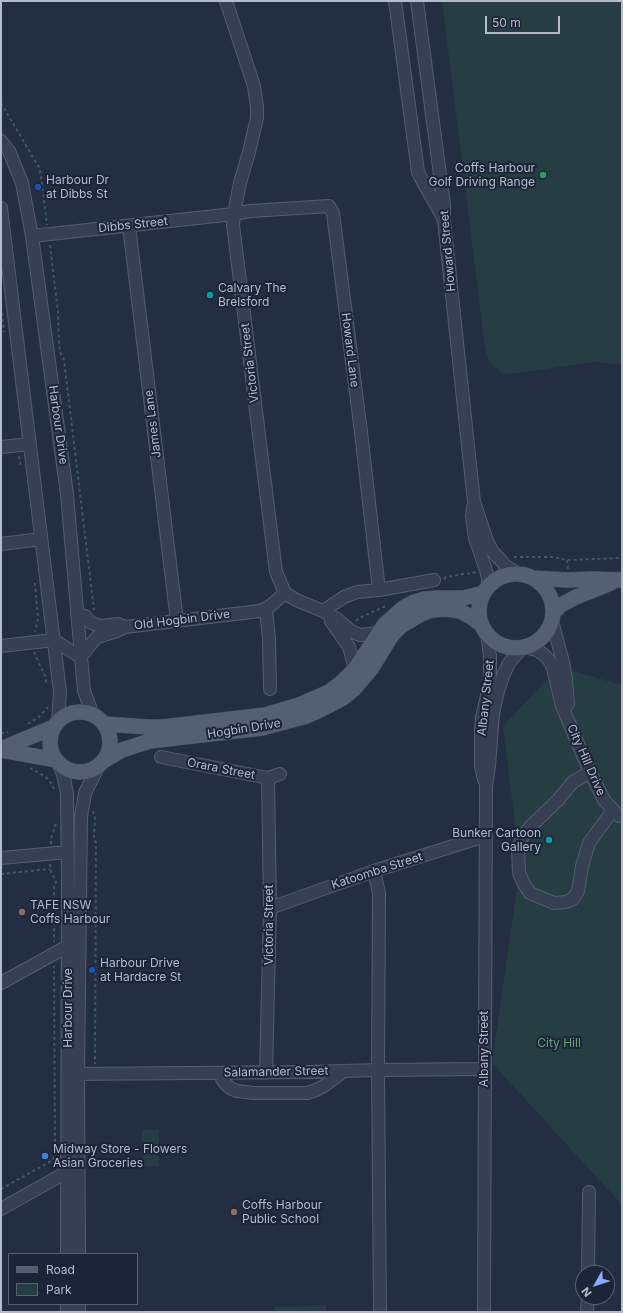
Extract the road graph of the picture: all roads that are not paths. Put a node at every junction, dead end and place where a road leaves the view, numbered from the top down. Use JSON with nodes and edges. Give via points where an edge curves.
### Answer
{"nodes":[{"id":1,"x":226,"y":1,"type":"edge"},
{"id":2,"x":396,"y":1,"type":"edge"},
{"id":3,"x":417,"y":1,"type":"edge"},
{"id":4,"x":1,"y":141,"type":"edge"},
{"id":5,"x":1,"y":208,"type":"edge"},
{"id":6,"x":234,"y":214,"type":"junction"},
{"id":7,"x":444,"y":220,"type":"junction"},
{"id":8,"x":129,"y":226,"type":"junction"},
{"id":9,"x":3,"y":236,"type":"edge"},
{"id":10,"x":32,"y":236,"type":"junction"},
{"id":11,"x":24,"y":445,"type":"junction"},
{"id":12,"x":1,"y":447,"type":"edge"},
{"id":13,"x":474,"y":502,"type":"junction"},
{"id":14,"x":41,"y":539,"type":"junction"},
{"id":15,"x":1,"y":544,"type":"edge"},
{"id":16,"x":518,"y":574,"type":"junction"},
{"id":17,"x":533,"y":578,"type":"junction"},
{"id":18,"x":621,"y":580,"type":"edge"},
{"id":19,"x":437,"y":581,"type":"road end"},
{"id":20,"x":379,"y":590,"type":"junction"},
{"id":21,"x":486,"y":590,"type":"junction"},
{"id":22,"x":285,"y":593,"type":"junction"},
{"id":23,"x":266,"y":609,"type":"junction"},
{"id":24,"x":323,"y":611,"type":"junction"},
{"id":25,"x":77,"y":615,"type":"junction"},
{"id":26,"x":553,"y":617,"type":"junction"},
{"id":27,"x":177,"y":621,"type":"junction"},
{"id":28,"x":125,"y":627,"type":"junction"},
{"id":29,"x":484,"y":630,"type":"junction"},
{"id":30,"x":378,"y":632,"type":"junction"},
{"id":31,"x":54,"y":640,"type":"junction"},
{"id":32,"x":1,"y":646,"type":"edge"},
{"id":33,"x":524,"y":648,"type":"junction"},
{"id":34,"x":80,"y":657,"type":"junction"},
{"id":35,"x":355,"y":669,"type":"junction"},
{"id":36,"x":270,"y":689,"type":"dead end"},
{"id":37,"x":98,"y":719,"type":"junction"},
{"id":38,"x":568,"y":719,"type":"junction"},
{"id":39,"x":56,"y":724,"type":"junction"},
{"id":40,"x":1,"y":750,"type":"edge"},
{"id":41,"x":161,"y":757,"type":"dead end"},
{"id":42,"x":57,"y":761,"type":"junction"},
{"id":43,"x":101,"y":763,"type":"junction"},
{"id":44,"x":590,"y":772,"type":"junction"},
{"id":45,"x":280,"y":774,"type":"dead end"},
{"id":46,"x":268,"y":778,"type":"junction"},
{"id":47,"x":486,"y":787,"type":"junction"},
{"id":48,"x":618,"y":814,"type":"edge"},
{"id":49,"x":486,"y":836,"type":"junction"},
{"id":50,"x":68,"y":852,"type":"junction"},
{"id":51,"x":1,"y":858,"type":"edge"},
{"id":52,"x":374,"y":871,"type":"junction"},
{"id":53,"x":270,"y":908,"type":"junction"},
{"id":54,"x":68,"y":946,"type":"junction"},
{"id":55,"x":1,"y":983,"type":"edge"},
{"id":56,"x":484,"y":1069,"type":"junction"},
{"id":57,"x":378,"y":1070,"type":"junction"},
{"id":58,"x":344,"y":1071,"type":"junction"},
{"id":59,"x":266,"y":1072,"type":"junction"},
{"id":60,"x":222,"y":1073,"type":"junction"},
{"id":61,"x":73,"y":1074,"type":"junction"},
{"id":62,"x":67,"y":1172,"type":"junction"},
{"id":63,"x":588,"y":1192,"type":"dead end"},
{"id":64,"x":1,"y":1209,"type":"edge"},
{"id":65,"x":67,"y":1253,"type":"edge"},
{"id":66,"x":79,"y":1253,"type":"edge"},
{"id":67,"x":588,"y":1265,"type":"edge"},
{"id":68,"x":380,"y":1312,"type":"edge"},
{"id":69,"x":484,"y":1312,"type":"edge"}],
"edges":[{"from":1,"to":6,"type":"street","name":"Victoria Street","via":[[254,86],[257,107],[257,118]]},
{"from":2,"to":7,"type":"street","via":[[418,172]]},
{"from":3,"to":7,"type":"street","name":"Howard Street"},
{"from":4,"to":10,"type":"street","name":"Harbour Drive","via":[[9,151],[22,183]]},
{"from":5,"to":9,"type":"street"},
{"from":6,"to":8,"type":"street","name":"Dibbs Street"},
{"from":6,"to":20,"type":"street","name":"Howard Lane","via":[[329,206],[333,213]]},
{"from":6,"to":22,"type":"street","name":"Victoria Street","via":[[234,233],[276,572]]},
{"from":7,"to":13,"type":"street","name":"Howard Street"},
{"from":8,"to":10,"type":"street","name":"Dibbs Street"},
{"from":8,"to":27,"type":"street","name":"James Lane"},
{"from":9,"to":11,"type":"street"},
{"from":10,"to":25,"type":"street","name":"Harbour Drive","via":[[67,494]]},
{"from":11,"to":12,"type":"street"},
{"from":11,"to":14,"type":"street"},
{"from":13,"to":16,"type":"street","name":"Howard Street","via":[[487,541],[498,559]]},
{"from":13,"to":21,"type":"street","name":"Howard Street","via":[[472,526],[488,578]]},
{"from":14,"to":15,"type":"street"},
{"from":14,"to":31,"type":"street"},
{"from":16,"to":17,"type":"main road"},
{"from":16,"to":21,"type":"main road","via":[[496,580]]},
{"from":17,"to":18,"type":"main road"},
{"from":17,"to":26,"type":"main road","via":[[548,592]]},
{"from":18,"to":26,"type":"main road","via":[[561,605]]},
{"from":19,"to":20,"type":"street"},
{"from":20,"to":24,"type":"street","via":[[357,592]]},
{"from":21,"to":29,"type":"main road","via":[[480,603],[479,614]]},
{"from":21,"to":30,"type":"main road","name":"Hogbin Drive","via":[[463,598],[414,602],[392,616]]},
{"from":22,"to":23,"type":"street","name":"Old Hogbin Drive"},
{"from":22,"to":24,"type":"street"},
{"from":23,"to":27,"type":"street","name":"Old Hogbin Drive"},
{"from":23,"to":36,"type":"street"},
{"from":24,"to":30,"type":"street","via":[[348,629],[360,634]]},
{"from":24,"to":35,"type":"street","via":[[349,647]]},
{"from":25,"to":28,"type":"street","name":"Old Hogbin Drive","via":[[85,616],[91,623],[118,624]]},
{"from":25,"to":34,"type":"street","name":"Harbour Drive"},
{"from":26,"to":33,"type":"main road","via":[[547,633],[538,642]]},
{"from":26,"to":38,"type":"street","name":"City Hill Drive","via":[[566,680]]},
{"from":27,"to":28,"type":"street","name":"Old Hogbin Drive"},
{"from":28,"to":34,"type":"street","via":[[97,637]]},
{"from":29,"to":33,"type":"main road","via":[[502,646]]},
{"from":29,"to":43,"type":"main road","name":"Hogbin Drive","via":[[471,617],[460,611],[446,609],[421,614],[401,626],[392,635],[364,679],[354,689],[343,698],[307,716],[262,728],[150,741],[122,750]]},
{"from":29,"to":47,"type":"street","name":"Albany Street","via":[[490,656],[490,683],[482,717],[481,766]]},
{"from":30,"to":35,"type":"main road","name":"Hogbin Drive"},
{"from":31,"to":32,"type":"street"},
{"from":31,"to":34,"type":"street"},
{"from":31,"to":39,"type":"street","via":[[60,692]]},
{"from":33,"to":38,"type":"street","name":"City Hill Drive","via":[[536,650],[549,660]]},
{"from":33,"to":47,"type":"street","name":"Albany Street","via":[[509,663],[502,676],[493,714]]},
{"from":34,"to":37,"type":"street","name":"Harbour Drive","via":[[84,691]]},
{"from":35,"to":37,"type":"main road","name":"Hogbin Drive","via":[[329,692],[299,706],[264,715],[156,727],[141,727]]},
{"from":37,"to":39,"type":"main road","via":[[84,712],[74,712]]},
{"from":37,"to":43,"type":"main road","via":[[109,732],[110,742],[109,751]]},
{"from":38,"to":44,"type":"street","name":"City Hill Drive"},
{"from":39,"to":40,"type":"main road","via":[[27,732]]},
{"from":39,"to":42,"type":"main road","via":[[50,743]]},
{"from":40,"to":42,"type":"main road"},
{"from":41,"to":46,"type":"street","name":"Orara Street"},
{"from":42,"to":43,"type":"main road","via":[[65,768],[78,772],[90,771]]},
{"from":42,"to":50,"type":"street","name":"Harbour Drive","via":[[67,794]]},
{"from":43,"to":61,"type":"street","name":"Harbour Drive","via":[[85,793],[81,817]]},
{"from":44,"to":48,"type":"street","name":"City Hill Drive","via":[[604,800]]},
{"from":44,"to":48,"type":"street","via":[[573,782],[521,839],[518,848],[519,873],[530,893],[554,903],[573,899],[578,891],[589,843]]},
{"from":45,"to":46,"type":"street","name":"Orara Street"},
{"from":46,"to":53,"type":"street","name":"Victoria Street"},
{"from":47,"to":49,"type":"street","name":"Albany Street"},
{"from":49,"to":52,"type":"street","name":"Katoomba Street"},
{"from":49,"to":56,"type":"street","name":"Albany Street"},
{"from":50,"to":51,"type":"street"},
{"from":50,"to":54,"type":"street","name":"Harbour Drive"},
{"from":52,"to":53,"type":"street","name":"Katoomba Street"},
{"from":52,"to":57,"type":"street","via":[[379,893]]},
{"from":53,"to":59,"type":"street","name":"Victoria Street"},
{"from":54,"to":55,"type":"street"},
{"from":54,"to":61,"type":"street","name":"Harbour Drive"},
{"from":56,"to":57,"type":"street","name":"Salamander Street"},
{"from":56,"to":69,"type":"street","name":"Albany Street"},
{"from":57,"to":58,"type":"street","name":"Salamander Street"},
{"from":57,"to":68,"type":"street"},
{"from":58,"to":59,"type":"street","name":"Salamander Street"},
{"from":58,"to":60,"type":"street","via":[[324,1086],[306,1093],[237,1091],[225,1083]]},
{"from":59,"to":60,"type":"street","name":"Salamander Street"},
{"from":60,"to":61,"type":"street","name":"Salamander Street"},
{"from":61,"to":62,"type":"street","name":"Harbour Drive"},
{"from":61,"to":66,"type":"street","name":"Harbour Drive"},
{"from":62,"to":64,"type":"street"},
{"from":62,"to":65,"type":"street","name":"Harbour Drive"},
{"from":63,"to":67,"type":"street"}]}
